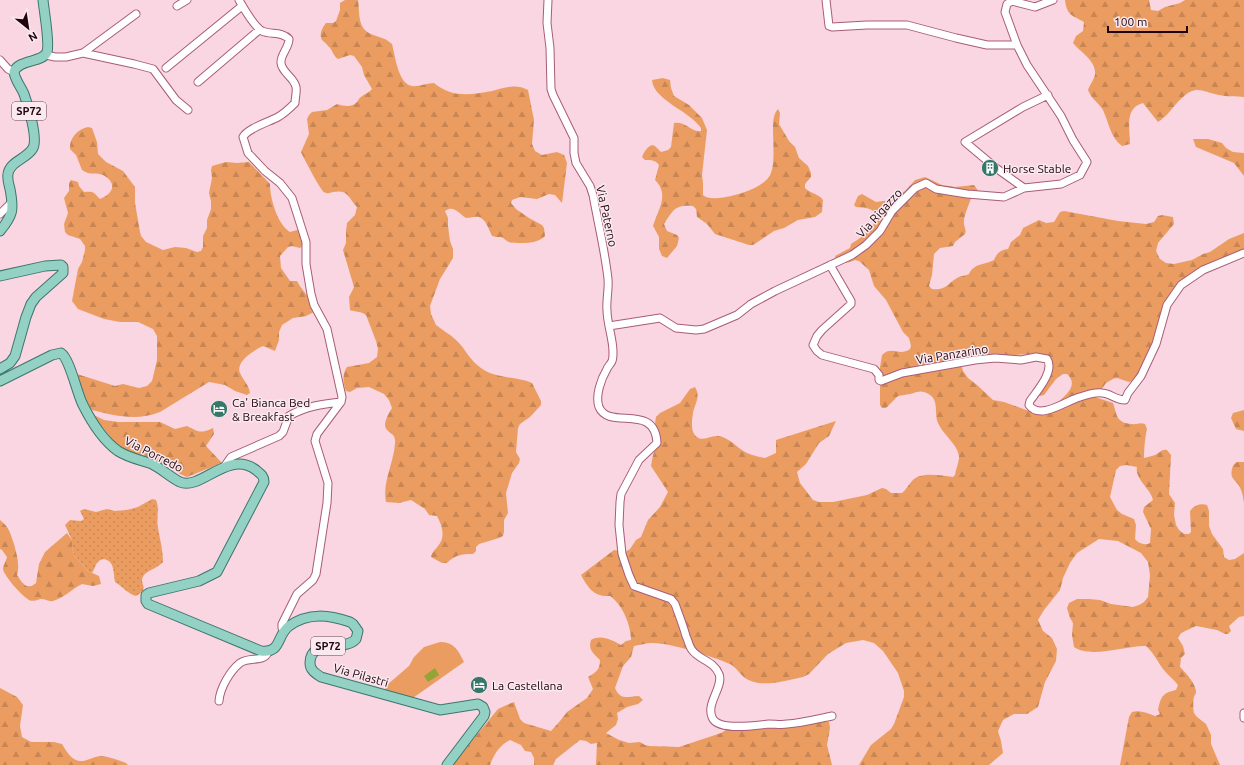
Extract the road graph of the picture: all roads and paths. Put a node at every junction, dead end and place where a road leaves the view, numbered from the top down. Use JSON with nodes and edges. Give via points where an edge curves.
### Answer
{"nodes":[{"id":1,"x":43,"y":0,"type":"edge"},
{"id":2,"x":186,"y":0,"type":"edge"},
{"id":3,"x":548,"y":0,"type":"edge"},
{"id":4,"x":826,"y":0,"type":"edge"},
{"id":5,"x":1053,"y":0,"type":"edge"},
{"id":6,"x":240,"y":3,"type":"edge"},
{"id":7,"x":177,"y":6,"type":"dead end"},
{"id":8,"x":136,"y":14,"type":"dead end"},
{"id":9,"x":259,"y":30,"type":"junction"},
{"id":10,"x":1017,"y":46,"type":"junction"},
{"id":11,"x":83,"y":53,"type":"junction"},
{"id":12,"x":46,"y":55,"type":"junction"},
{"id":13,"x":0,"y":60,"type":"edge"},
{"id":14,"x":166,"y":68,"type":"dead end"},
{"id":15,"x":14,"y":72,"type":"junction"},
{"id":16,"x":198,"y":82,"type":"dead end"},
{"id":17,"x":1048,"y":95,"type":"junction"},
{"id":18,"x":188,"y":110,"type":"dead end"},
{"id":19,"x":1024,"y":188,"type":"junction"},
{"id":20,"x":12,"y":202,"type":"junction"},
{"id":21,"x":0,"y":214,"type":"edge"},
{"id":22,"x":0,"y":231,"type":"edge"},
{"id":23,"x":1244,"y":253,"type":"edge"},
{"id":24,"x":830,"y":265,"type":"junction"},
{"id":25,"x":0,"y":276,"type":"edge"},
{"id":26,"x":609,"y":326,"type":"junction"},
{"id":27,"x":0,"y":369,"type":"edge"},
{"id":28,"x":0,"y":381,"type":"edge"},
{"id":29,"x":341,"y":402,"type":"junction"},
{"id":30,"x":224,"y":467,"type":"junction"},
{"id":31,"x":285,"y":631,"type":"junction"},
{"id":32,"x":268,"y":652,"type":"junction"},
{"id":33,"x":219,"y":701,"type":"dead end"},
{"id":34,"x":1244,"y":713,"type":"edge"},
{"id":35,"x":832,"y":716,"type":"dead end"},
{"id":36,"x":1244,"y":718,"type":"edge"},
{"id":37,"x":447,"y":765,"type":"edge"}],
"edges":[{"from":1,"to":12,"type":"main road","via":[[48,44]]},
{"from":2,"to":7,"type":"street"},
{"from":3,"to":26,"type":"street","name":"Via Paterno","via":[[551,89],[574,138],[576,163],[593,195],[608,281]]},
{"from":4,"to":10,"type":"street","via":[[827,19],[829,26],[832,27],[907,25],[987,45]]},
{"from":5,"to":10,"type":"street","name":"Via Rigazzo","via":[[1035,6],[1012,1],[1007,4],[1005,12]]},
{"from":6,"to":9,"type":"street"},
{"from":6,"to":14,"type":"street"},
{"from":8,"to":11,"type":"street"},
{"from":9,"to":16,"type":"street"},
{"from":9,"to":29,"type":"street","via":[[284,35],[289,39],[281,61],[282,69],[296,86],[295,103],[278,117],[244,134],[243,137],[248,153],[292,198],[306,242],[306,264],[311,294],[327,329]]},
{"from":10,"to":17,"type":"street","name":"Via Rigazzo"},
{"from":11,"to":12,"type":"street","via":[[66,57]]},
{"from":11,"to":18,"type":"street","via":[[153,70],[173,97]]},
{"from":12,"to":15,"type":"main road","via":[[17,67]]},
{"from":13,"to":15,"type":"street"},
{"from":15,"to":20,"type":"main road","number":"SP72","via":[[27,103],[34,141],[30,152],[13,165],[8,174]]},
{"from":17,"to":19,"type":"street","name":"Via Rigazzo","via":[[1087,162],[1080,175],[1061,184]]},
{"from":17,"to":19,"type":"street","via":[[965,142]]},
{"from":19,"to":24,"type":"street","name":"Via Rigazzo","via":[[1002,197],[936,189],[926,183],[915,188],[892,211],[880,231],[866,245]]},
{"from":20,"to":21,"type":"street"},
{"from":20,"to":22,"type":"main road","number":"SP72","via":[[10,218]]},
{"from":23,"to":24,"type":"street","name":"Via Panzarino","via":[[1203,270],[1181,286],[1167,305],[1156,344],[1141,376],[1125,400],[1100,393],[1079,397],[1057,408],[1036,411],[1029,405],[1048,373],[1050,364],[1047,359],[1036,357],[1021,360],[975,360],[902,373],[881,381],[874,369],[822,355],[813,345],[817,336],[851,304]]},
{"from":24,"to":26,"type":"street","name":"Via Rigazzo","via":[[775,291],[737,315],[704,329],[676,328],[660,318]]},
{"from":25,"to":27,"type":"main road","via":[[51,265],[61,265],[64,270],[64,273],[31,304],[15,356],[10,363]]},
{"from":26,"to":35,"type":"street","name":"Via Paterno","via":[[613,347],[612,361],[600,384],[600,408],[602,412],[615,419],[639,419],[647,423],[657,438],[657,443],[639,460],[621,494],[619,525],[622,554],[634,586],[672,599],[690,648],[716,669],[720,679],[710,710],[711,717],[716,722],[736,727],[787,725]]},
{"from":28,"to":30,"type":"main road","name":"Via Porredo","via":[[61,353],[66,358],[88,415],[118,450],[152,464],[183,483],[192,482]]},
{"from":29,"to":30,"type":"street","via":[[316,405],[296,412],[289,416],[280,436],[231,457]]},
{"from":29,"to":31,"type":"street","via":[[316,434],[315,441],[328,483],[316,574],[297,594],[282,624]]},
{"from":30,"to":32,"type":"main road","name":"Via Porredo","via":[[239,463],[251,466],[261,473],[264,482],[220,568],[213,575],[199,581],[155,591],[145,597],[148,604]]},
{"from":31,"to":32,"type":"main road","name":"Via Pilastri","number":"SP72","via":[[274,649]]},
{"from":31,"to":37,"type":"main road","name":"Via Pilastri","number":"SP72","via":[[294,624],[317,616],[330,616],[350,622],[358,631],[356,639],[349,644],[326,646],[316,650],[310,661],[310,666],[316,674],[440,710],[478,704],[483,706],[485,712],[480,722]]},
{"from":32,"to":33,"type":"street","via":[[263,658],[241,662],[229,677]]},
{"from":34,"to":36,"type":"street"}]}
